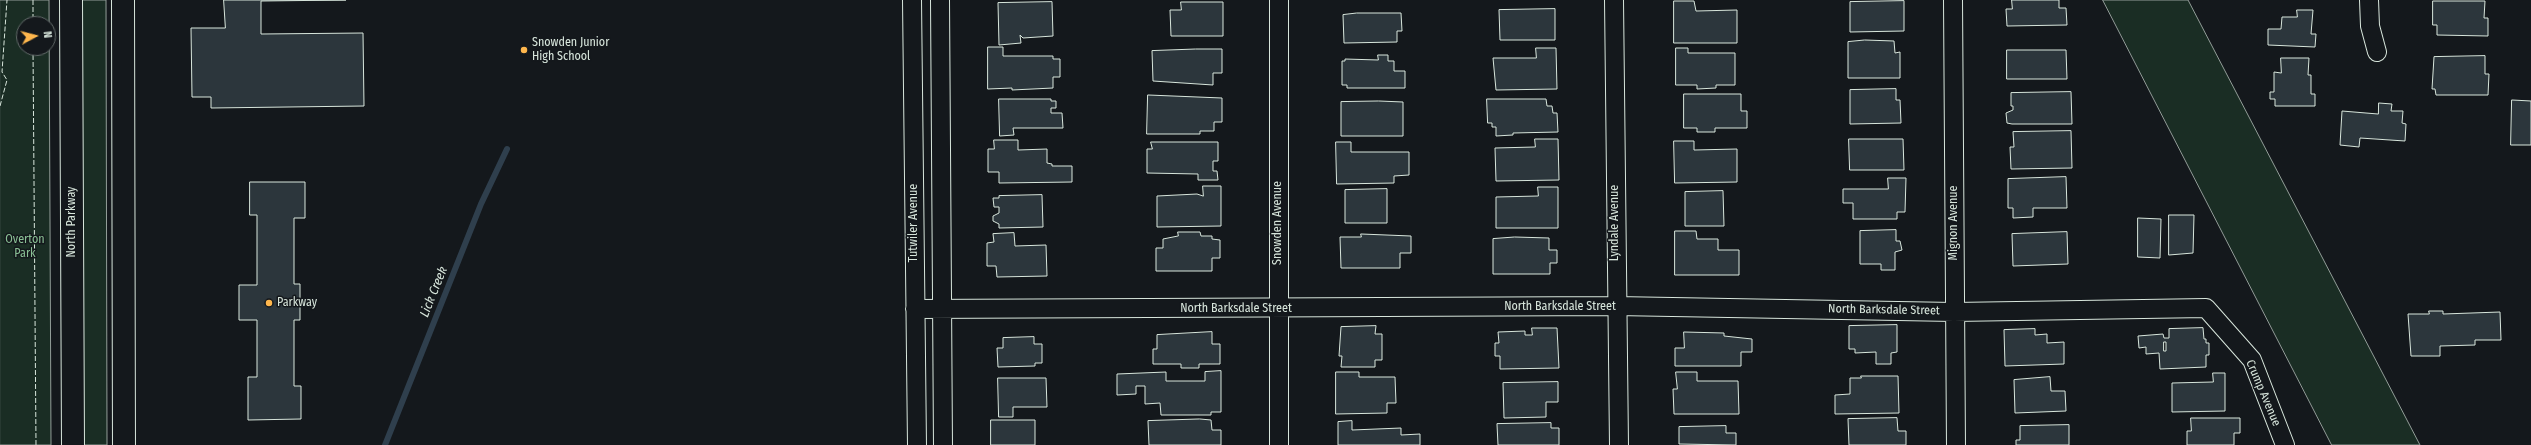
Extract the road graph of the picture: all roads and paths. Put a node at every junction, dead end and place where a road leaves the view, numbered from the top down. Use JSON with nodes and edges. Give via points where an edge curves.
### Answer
{"nodes":[{"id":1,"x":71,"y":0,"type":"edge"},
{"id":2,"x":123,"y":0,"type":"edge"},
{"id":3,"x":912,"y":0,"type":"edge"},
{"id":4,"x":940,"y":0,"type":"edge"},
{"id":5,"x":1279,"y":0,"type":"edge"},
{"id":6,"x":1614,"y":0,"type":"edge"},
{"id":7,"x":1953,"y":0,"type":"edge"},
{"id":8,"x":2368,"y":0,"type":"edge"},
{"id":9,"x":2377,"y":52,"type":"dead end"},
{"id":10,"x":1616,"y":306,"type":"junction"},
{"id":11,"x":2206,"y":308,"type":"joint"},
{"id":12,"x":915,"y":309,"type":"junction"},
{"id":13,"x":1278,"y":309,"type":"junction"},
{"id":14,"x":942,"y":310,"type":"junction"},
{"id":15,"x":1954,"y":312,"type":"junction"},
{"id":16,"x":73,"y":445,"type":"edge"},
{"id":17,"x":124,"y":445,"type":"edge"},
{"id":18,"x":917,"y":445,"type":"edge"},
{"id":19,"x":943,"y":445,"type":"edge"},
{"id":20,"x":1279,"y":445,"type":"edge"},
{"id":21,"x":1618,"y":445,"type":"edge"},
{"id":22,"x":1956,"y":445,"type":"edge"},
{"id":23,"x":2285,"y":445,"type":"edge"}],
"edges":[{"from":1,"to":16,"type":"main road","name":"North Parkway"},
{"from":2,"to":17,"type":"main road"},
{"from":3,"to":12,"type":"street","name":"Tutwiler Avenue"},
{"from":4,"to":14,"type":"street"},
{"from":5,"to":13,"type":"street","name":"Snowden Avenue"},
{"from":6,"to":10,"type":"street","name":"Lyndale Avenue"},
{"from":7,"to":15,"type":"street","name":"Mignon Avenue"},
{"from":8,"to":9,"type":"street","via":[[2370,26]]},
{"from":10,"to":13,"type":"street","name":"North Barksdale Street"},
{"from":10,"to":15,"type":"street","name":"North Barksdale Street"},
{"from":10,"to":21,"type":"street","name":"Lyndale Avenue"},
{"from":11,"to":15,"type":"street","name":"North Barksdale Street"},
{"from":11,"to":23,"type":"street","name":"Crump Avenue","via":[[2252,360]]},
{"from":12,"to":14,"type":"street","name":"North Barksdale Street"},
{"from":12,"to":18,"type":"street","name":"Tutwiler Avenue"},
{"from":13,"to":14,"type":"street","name":"North Barksdale Street"},
{"from":13,"to":20,"type":"street","name":"Snowden Avenue"},
{"from":14,"to":19,"type":"street"},
{"from":15,"to":22,"type":"street","name":"Mignon Avenue"}]}
